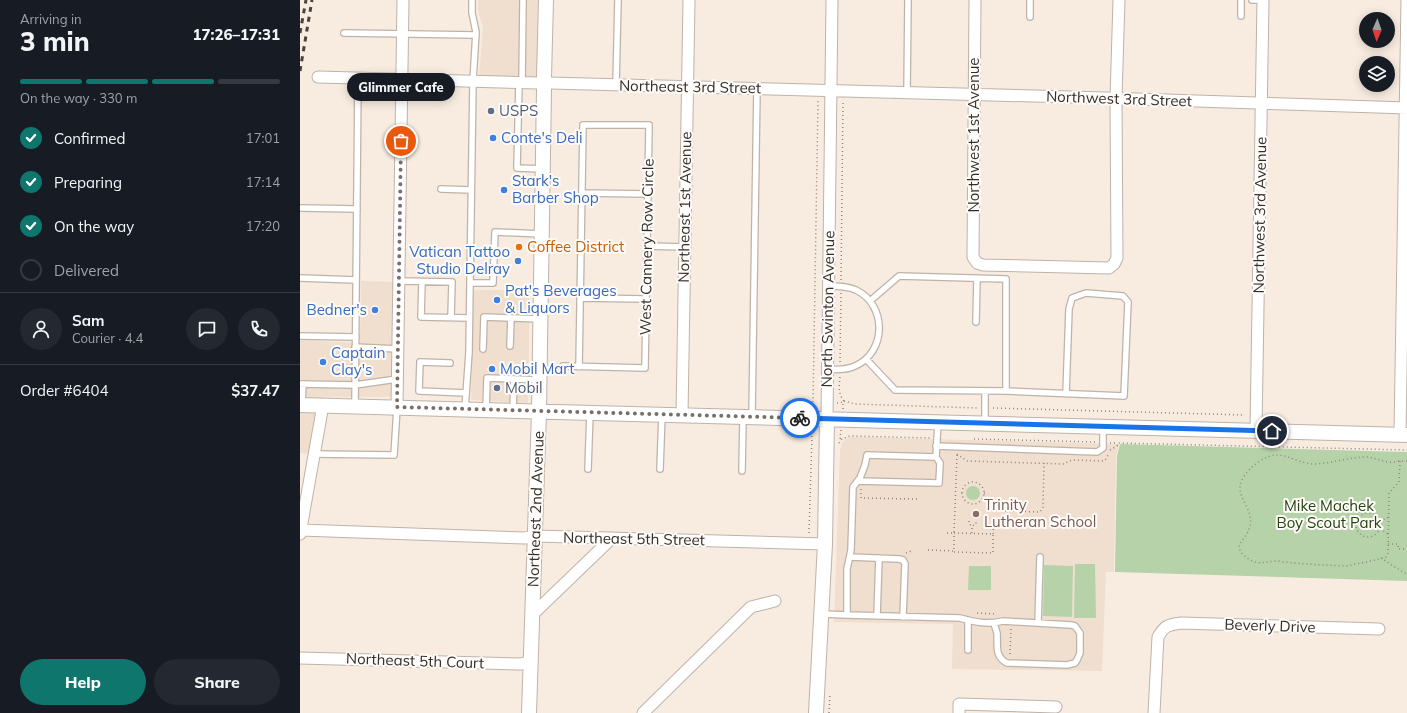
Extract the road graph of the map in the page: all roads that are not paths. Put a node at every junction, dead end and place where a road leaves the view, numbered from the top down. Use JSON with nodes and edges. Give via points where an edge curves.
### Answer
{"nodes":[{"id":1,"x":403,"y":0,"type":"edge"},
{"id":2,"x":472,"y":0,"type":"edge"},
{"id":3,"x":523,"y":0,"type":"edge"},
{"id":4,"x":546,"y":0,"type":"edge"},
{"id":5,"x":618,"y":0,"type":"edge"},
{"id":6,"x":689,"y":0,"type":"edge"},
{"id":7,"x":832,"y":0,"type":"edge"},
{"id":8,"x":908,"y":0,"type":"edge"},
{"id":9,"x":975,"y":0,"type":"edge"},
{"id":10,"x":1030,"y":0,"type":"edge"},
{"id":11,"x":1119,"y":0,"type":"edge"},
{"id":12,"x":1241,"y":0,"type":"edge"},
{"id":13,"x":1252,"y":0,"type":"edge"},
{"id":14,"x":1263,"y":0,"type":"edge"},
{"id":15,"x":1407,"y":0,"type":"edge"},
{"id":16,"x":1241,"y":16,"type":"dead end"},
{"id":17,"x":1030,"y":17,"type":"dead end"},
{"id":18,"x":344,"y":33,"type":"dead end"},
{"id":19,"x":402,"y":34,"type":"junction"},
{"id":20,"x":476,"y":35,"type":"junction"},
{"id":21,"x":318,"y":77,"type":"dead end"},
{"id":22,"x":358,"y":78,"type":"junction"},
{"id":23,"x":402,"y":79,"type":"junction"},
{"id":24,"x":473,"y":81,"type":"junction"},
{"id":25,"x":520,"y":82,"type":"junction"},
{"id":26,"x":544,"y":83,"type":"junction"},
{"id":27,"x":616,"y":85,"type":"junction"},
{"id":28,"x":687,"y":87,"type":"junction"},
{"id":29,"x":757,"y":88,"type":"junction"},
{"id":30,"x":830,"y":90,"type":"junction"},
{"id":31,"x":907,"y":93,"type":"junction"},
{"id":32,"x":973,"y":94,"type":"junction"},
{"id":33,"x":1116,"y":98,"type":"junction"},
{"id":34,"x":1262,"y":103,"type":"junction"},
{"id":35,"x":1406,"y":108,"type":"edge"},
{"id":36,"x":543,"y":169,"type":"junction"},
{"id":37,"x":441,"y":189,"type":"dead end"},
{"id":38,"x":471,"y":190,"type":"junction"},
{"id":39,"x":582,"y":193,"type":"junction"},
{"id":40,"x":648,"y":194,"type":"junction"},
{"id":41,"x":301,"y":208,"type":"dead end"},
{"id":42,"x":357,"y":209,"type":"junction"},
{"id":43,"x":542,"y":234,"type":"junction"},
{"id":44,"x":647,"y":246,"type":"junction"},
{"id":45,"x":685,"y":247,"type":"junction"},
{"id":46,"x":300,"y":278,"type":"edge"},
{"id":47,"x":977,"y":278,"type":"junction"},
{"id":48,"x":356,"y":280,"type":"junction"},
{"id":49,"x":399,"y":281,"type":"junction"},
{"id":50,"x":422,"y":282,"type":"junction"},
{"id":51,"x":470,"y":283,"type":"junction"},
{"id":52,"x":829,"y":286,"type":"junction"},
{"id":53,"x":580,"y":298,"type":"junction"},
{"id":54,"x":646,"y":299,"type":"junction"},
{"id":55,"x":870,"y":301,"type":"junction"},
{"id":56,"x":451,"y":318,"type":"junction"},
{"id":57,"x":469,"y":318,"type":"junction"},
{"id":58,"x":511,"y":318,"type":"junction"},
{"id":59,"x":541,"y":319,"type":"junction"},
{"id":60,"x":976,"y":322,"type":"dead end"},
{"id":61,"x":300,"y":336,"type":"edge"},
{"id":62,"x":356,"y":337,"type":"junction"},
{"id":63,"x":510,"y":346,"type":"dead end"},
{"id":64,"x":356,"y":347,"type":"junction"},
{"id":65,"x":483,"y":348,"type":"dead end"},
{"id":66,"x":398,"y":349,"type":"junction"},
{"id":67,"x":866,"y":359,"type":"junction"},
{"id":68,"x":450,"y":363,"type":"dead end"},
{"id":69,"x":563,"y":366,"type":"dead end"},
{"id":70,"x":579,"y":367,"type":"junction"},
{"id":71,"x":828,"y":369,"type":"junction"},
{"id":72,"x":397,"y":379,"type":"junction"},
{"id":73,"x":514,"y":379,"type":"junction"},
{"id":74,"x":540,"y":380,"type":"junction"},
{"id":75,"x":301,"y":384,"type":"edge"},
{"id":76,"x":355,"y":385,"type":"junction"},
{"id":77,"x":985,"y":391,"type":"junction"},
{"id":78,"x":1006,"y":391,"type":"junction"},
{"id":79,"x":466,"y":393,"type":"junction"},
{"id":80,"x":1066,"y":394,"type":"junction"},
{"id":81,"x":301,"y":405,"type":"edge"},
{"id":82,"x":323,"y":405,"type":"junction"},
{"id":83,"x":355,"y":406,"type":"junction"},
{"id":84,"x":397,"y":407,"type":"junction"},
{"id":85,"x":465,"y":409,"type":"junction"},
{"id":86,"x":486,"y":410,"type":"junction"},
{"id":87,"x":513,"y":410,"type":"junction"},
{"id":88,"x":539,"y":411,"type":"junction"},
{"id":89,"x":590,"y":412,"type":"junction"},
{"id":90,"x":662,"y":414,"type":"junction"},
{"id":91,"x":682,"y":415,"type":"junction"},
{"id":92,"x":748,"y":416,"type":"junction"},
{"id":93,"x":827,"y":418,"type":"junction"},
{"id":94,"x":938,"y":422,"type":"junction"},
{"id":95,"x":985,"y":423,"type":"junction"},
{"id":96,"x":1104,"y":426,"type":"junction"},
{"id":97,"x":1256,"y":430,"type":"junction"},
{"id":98,"x":1404,"y":434,"type":"edge"},
{"id":99,"x":936,"y":446,"type":"junction"},
{"id":100,"x":314,"y":454,"type":"junction"},
{"id":101,"x":936,"y":457,"type":"junction"},
{"id":102,"x":588,"y":468,"type":"dead end"},
{"id":103,"x":660,"y":468,"type":"dead end"},
{"id":104,"x":742,"y":471,"type":"dead end"},
{"id":105,"x":860,"y":481,"type":"junction"},
{"id":106,"x":300,"y":532,"type":"edge"},
{"id":107,"x":535,"y":536,"type":"junction"},
{"id":108,"x":612,"y":538,"type":"junction"},
{"id":109,"x":824,"y":544,"type":"junction"},
{"id":110,"x":850,"y":557,"type":"junction"},
{"id":111,"x":1040,"y":557,"type":"dead end"},
{"id":112,"x":879,"y":558,"type":"junction"},
{"id":113,"x":775,"y":601,"type":"dead end"},
{"id":114,"x":532,"y":614,"type":"junction"},
{"id":115,"x":821,"y":614,"type":"junction"},
{"id":116,"x":847,"y":615,"type":"junction"},
{"id":117,"x":877,"y":616,"type":"junction"},
{"id":118,"x":904,"y":617,"type":"junction"},
{"id":119,"x":968,"y":620,"type":"junction"},
{"id":120,"x":994,"y":623,"type":"junction"},
{"id":121,"x":1038,"y":623,"type":"junction"},
{"id":122,"x":1379,"y":629,"type":"dead end"},
{"id":123,"x":968,"y":650,"type":"dead end"},
{"id":124,"x":300,"y":658,"type":"edge"},
{"id":125,"x":531,"y":662,"type":"junction"},
{"id":126,"x":1056,"y":707,"type":"dead end"},
{"id":127,"x":959,"y":709,"type":"edge"},
{"id":128,"x":529,"y":713,"type":"edge"},
{"id":129,"x":643,"y":713,"type":"edge"},
{"id":130,"x":816,"y":713,"type":"edge"},
{"id":131,"x":1154,"y":713,"type":"edge"}],
"edges":[{"from":1,"to":19,"type":"street"},
{"from":2,"to":20,"type":"lane"},
{"from":3,"to":25,"type":"lane"},
{"from":4,"to":26,"type":"street","name":"Northeast 2nd Avenue"},
{"from":5,"to":27,"type":"lane"},
{"from":6,"to":28,"type":"street","name":"Northeast 1st Avenue"},
{"from":7,"to":30,"type":"street","name":"North Swinton Avenue"},
{"from":8,"to":31,"type":"lane"},
{"from":9,"to":32,"type":"street","name":"Northwest 1st Avenue"},
{"from":10,"to":17,"type":"lane"},
{"from":11,"to":33,"type":"street"},
{"from":12,"to":16,"type":"lane"},
{"from":13,"to":14,"type":"lane"},
{"from":14,"to":34,"type":"street","name":"Northwest 3rd Avenue"},
{"from":15,"to":35,"type":"street"},
{"from":18,"to":19,"type":"lane"},
{"from":19,"to":20,"type":"lane"},
{"from":19,"to":23,"type":"street"},
{"from":20,"to":24,"type":"lane"},
{"from":21,"to":22,"type":"street","name":"Northeast 3rd Street"},
{"from":22,"to":23,"type":"street","name":"Northeast 3rd Street"},
{"from":22,"to":42,"type":"lane"},
{"from":23,"to":24,"type":"street","name":"Northeast 3rd Street"},
{"from":23,"to":49,"type":"street"},
{"from":24,"to":25,"type":"street","name":"Northeast 3rd Street"},
{"from":24,"to":38,"type":"lane"},
{"from":25,"to":26,"type":"street","name":"Northeast 3rd Street"},
{"from":25,"to":36,"type":"lane","via":[[517,168]]},
{"from":26,"to":27,"type":"street","name":"Northeast 3rd Street"},
{"from":26,"to":36,"type":"street","name":"Northeast 2nd Avenue"},
{"from":27,"to":28,"type":"street","name":"Northeast 3rd Street"},
{"from":28,"to":29,"type":"street","name":"Northeast 3rd Street"},
{"from":28,"to":45,"type":"street","name":"Northeast 1st Avenue"},
{"from":29,"to":30,"type":"street","name":"Northeast 3rd Street"},
{"from":29,"to":92,"type":"lane"},
{"from":30,"to":31,"type":"street","name":"Northwest 3rd Street"},
{"from":30,"to":52,"type":"street","name":"North Swinton Avenue"},
{"from":31,"to":32,"type":"street","name":"Northwest 3rd Street"},
{"from":32,"to":33,"type":"street","name":"Northwest 3rd Street"},
{"from":32,"to":33,"type":"street","name":"Northwest 1st Avenue","via":[[973,257],[977,263],[983,265],[1109,268],[1114,264],[1117,258]]},
{"from":33,"to":34,"type":"street","name":"Northwest 3rd Street"},
{"from":34,"to":35,"type":"street","name":"Northwest 3rd Street"},
{"from":34,"to":97,"type":"street","name":"Northwest 3rd Avenue"},
{"from":35,"to":98,"type":"street"},
{"from":36,"to":43,"type":"street","name":"Northeast 2nd Avenue"},
{"from":37,"to":38,"type":"lane"},
{"from":38,"to":51,"type":"lane"},
{"from":39,"to":40,"type":"lane"},
{"from":39,"to":40,"type":"lane","name":"West Cannery Row Circle","via":[[583,125],[649,126]]},
{"from":39,"to":53,"type":"lane"},
{"from":40,"to":44,"type":"lane","name":"West Cannery Row Circle"},
{"from":41,"to":42,"type":"lane"},
{"from":42,"to":48,"type":"lane"},
{"from":43,"to":51,"type":"lane","via":[[495,232],[493,283]]},
{"from":43,"to":59,"type":"street","name":"Northeast 2nd Avenue"},
{"from":44,"to":45,"type":"lane"},
{"from":44,"to":54,"type":"lane","name":"West Cannery Row Circle"},
{"from":45,"to":91,"type":"street","name":"Northeast 1st Avenue"},
{"from":46,"to":48,"type":"lane"},
{"from":47,"to":55,"type":"lane","via":[[899,276]]},
{"from":47,"to":60,"type":"lane"},
{"from":47,"to":78,"type":"lane","via":[[1006,279]]},
{"from":48,"to":62,"type":"lane"},
{"from":49,"to":50,"type":"lane"},
{"from":49,"to":66,"type":"street"},
{"from":50,"to":56,"type":"lane","via":[[421,317]]},
{"from":50,"to":56,"type":"lane","via":[[452,282]]},
{"from":51,"to":57,"type":"lane"},
{"from":52,"to":55,"type":"lane","via":[[856,290]]},
{"from":52,"to":71,"type":"street","name":"North Swinton Avenue"},
{"from":53,"to":54,"type":"lane"},
{"from":53,"to":70,"type":"lane"},
{"from":54,"to":70,"type":"lane","name":"West Cannery Row Circle","via":[[645,368]]},
{"from":55,"to":67,"type":"lane","via":[[880,322],[875,348]]},
{"from":56,"to":57,"type":"lane"},
{"from":57,"to":79,"type":"lane"},
{"from":58,"to":59,"type":"lane"},
{"from":58,"to":63,"type":"lane"},
{"from":58,"to":65,"type":"lane","via":[[484,317]]},
{"from":59,"to":74,"type":"street","name":"Northeast 2nd Avenue"},
{"from":61,"to":62,"type":"lane"},
{"from":62,"to":64,"type":"lane"},
{"from":64,"to":66,"type":"lane"},
{"from":64,"to":76,"type":"lane"},
{"from":66,"to":72,"type":"street"},
{"from":67,"to":71,"type":"lane","via":[[855,367]]},
{"from":67,"to":77,"type":"lane","via":[[895,390]]},
{"from":68,"to":79,"type":"lane","via":[[420,362],[419,391]]},
{"from":69,"to":70,"type":"lane"},
{"from":71,"to":93,"type":"street","name":"North Swinton Avenue"},
{"from":72,"to":76,"type":"lane"},
{"from":72,"to":84,"type":"street"},
{"from":73,"to":74,"type":"lane"},
{"from":73,"to":86,"type":"lane","via":[[487,378]]},
{"from":73,"to":87,"type":"lane"},
{"from":74,"to":88,"type":"street","name":"Northeast 2nd Avenue"},
{"from":75,"to":76,"type":"lane"},
{"from":75,"to":81,"type":"lane"},
{"from":76,"to":83,"type":"lane"},
{"from":77,"to":78,"type":"lane"},
{"from":77,"to":95,"type":"lane"},
{"from":78,"to":80,"type":"lane"},
{"from":79,"to":85,"type":"lane"},
{"from":80,"to":80,"type":"lane","via":[[1124,396],[1128,302],[1124,296],[1086,293],[1072,298],[1069,309]]},
{"from":81,"to":82,"type":"street"},
{"from":82,"to":83,"type":"street"},
{"from":82,"to":100,"type":"street"},
{"from":83,"to":84,"type":"street"},
{"from":84,"to":85,"type":"street"},
{"from":84,"to":100,"type":"lane","via":[[394,455]]},
{"from":85,"to":86,"type":"street"},
{"from":86,"to":87,"type":"street"},
{"from":87,"to":88,"type":"street"},
{"from":88,"to":89,"type":"street"},
{"from":88,"to":107,"type":"street","name":"Northeast 2nd Avenue"},
{"from":89,"to":90,"type":"street"},
{"from":89,"to":102,"type":"lane"},
{"from":90,"to":91,"type":"street"},
{"from":90,"to":103,"type":"lane"},
{"from":91,"to":92,"type":"street"},
{"from":92,"to":93,"type":"street"},
{"from":92,"to":104,"type":"lane"},
{"from":93,"to":94,"type":"street"},
{"from":93,"to":109,"type":"street","name":"North Swinton Avenue"},
{"from":94,"to":95,"type":"street"},
{"from":94,"to":99,"type":"lane"},
{"from":95,"to":96,"type":"street"},
{"from":96,"to":97,"type":"street"},
{"from":96,"to":99,"type":"lane","via":[[1103,448],[1097,452]]},
{"from":97,"to":98,"type":"street"},
{"from":99,"to":101,"type":"lane"},
{"from":100,"to":106,"type":"street"},
{"from":101,"to":105,"type":"lane","via":[[868,455]]},
{"from":101,"to":105,"type":"lane","via":[[940,463],[939,483]]},
{"from":105,"to":110,"type":"lane","via":[[853,487]]},
{"from":106,"to":107,"type":"street","name":"Northeast 5th Street","via":[[517,538]]},
{"from":107,"to":108,"type":"street","name":"Northeast 5th Street"},
{"from":107,"to":114,"type":"street","name":"Northeast 2nd Avenue"},
{"from":108,"to":109,"type":"street","name":"Northeast 5th Street"},
{"from":108,"to":114,"type":"street"},
{"from":109,"to":115,"type":"street","name":"North Swinton Avenue"},
{"from":110,"to":112,"type":"lane"},
{"from":110,"to":116,"type":"lane"},
{"from":111,"to":121,"type":"lane"},
{"from":112,"to":117,"type":"lane"},
{"from":112,"to":118,"type":"lane","via":[[899,559],[905,562]]},
{"from":113,"to":129,"type":"street","via":[[751,607]]},
{"from":114,"to":125,"type":"street","name":"Northeast 2nd Avenue"},
{"from":115,"to":116,"type":"lane"},
{"from":115,"to":130,"type":"street","name":"North Swinton Avenue"},
{"from":116,"to":117,"type":"lane"},
{"from":117,"to":118,"type":"lane"},
{"from":118,"to":119,"type":"lane"},
{"from":119,"to":120,"type":"lane"},
{"from":119,"to":123,"type":"lane"},
{"from":120,"to":121,"type":"lane"},
{"from":120,"to":121,"type":"lane","via":[[997,632],[997,653],[1003,661],[1068,666],[1074,663],[1080,653],[1078,629],[1071,625]]},
{"from":122,"to":131,"type":"street","name":"Beverly Drive","via":[[1169,624],[1158,637]]},
{"from":124,"to":125,"type":"street","name":"Northeast 5th Court","via":[[520,664]]},
{"from":125,"to":128,"type":"street","name":"Northeast 2nd Avenue"},
{"from":126,"to":127,"type":"street"}]}
